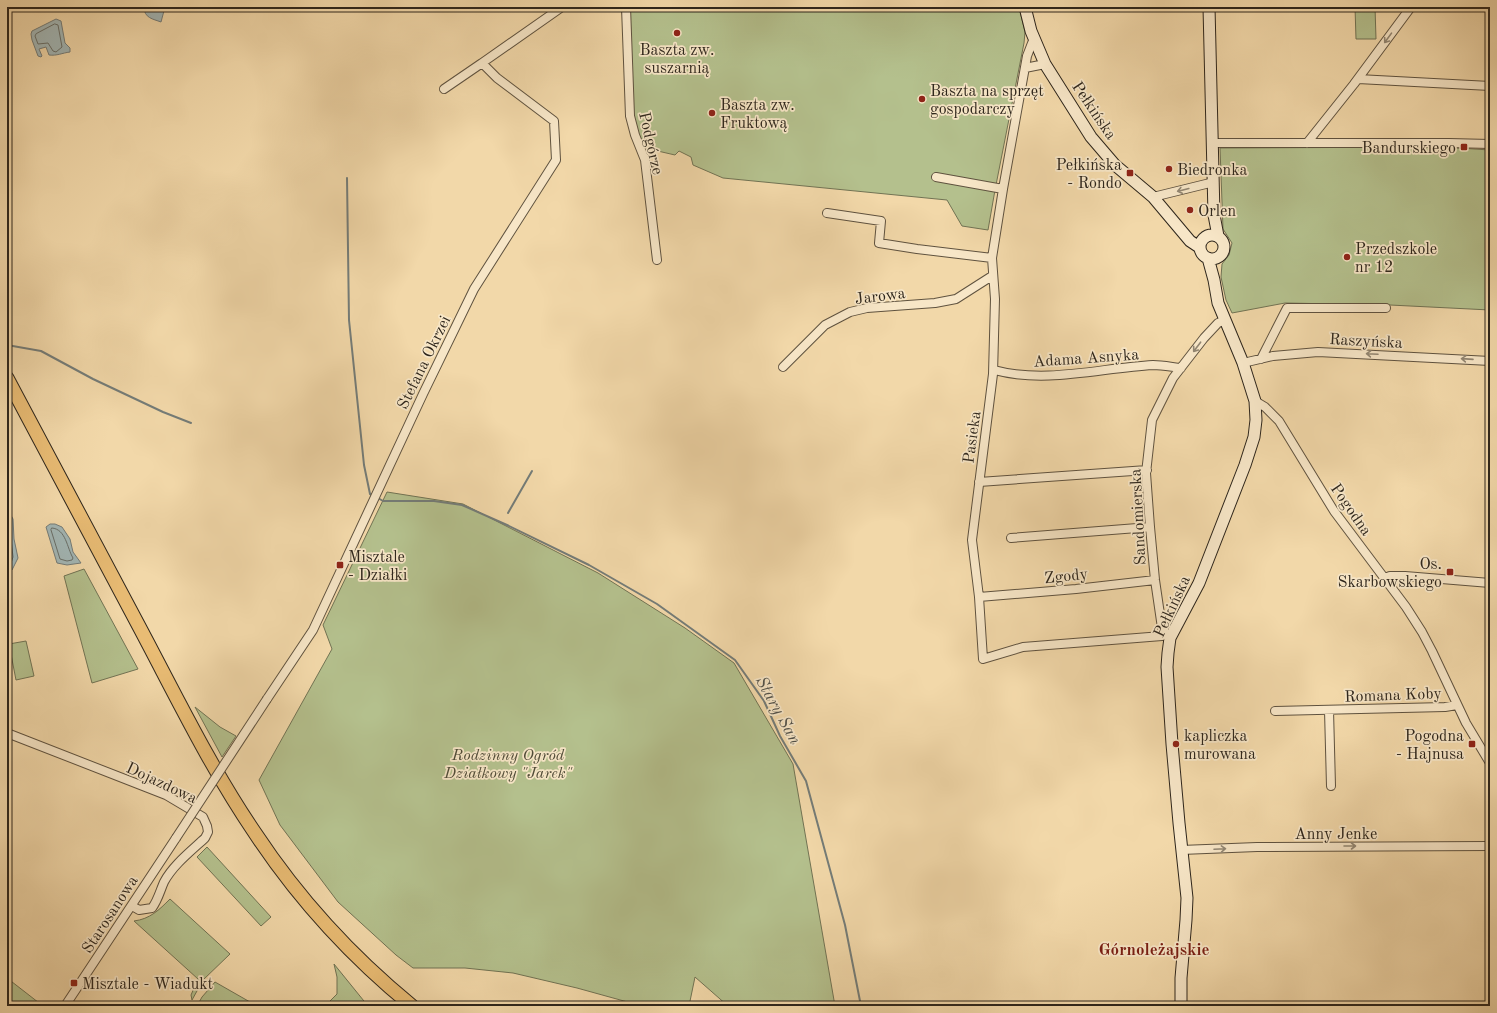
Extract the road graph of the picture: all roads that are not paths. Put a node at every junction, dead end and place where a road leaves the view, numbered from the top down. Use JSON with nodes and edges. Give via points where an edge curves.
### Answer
{"nodes":[{"id":1,"x":562,"y":7,"type":"edge"},
{"id":2,"x":626,"y":7,"type":"edge"},
{"id":3,"x":1025,"y":7,"type":"edge"},
{"id":4,"x":1209,"y":7,"type":"edge"},
{"id":5,"x":1412,"y":7,"type":"edge"},
{"id":6,"x":1034,"y":38,"type":"junction"},
{"id":7,"x":482,"y":63,"type":"junction"},
{"id":8,"x":1045,"y":64,"type":"junction"},
{"id":9,"x":1025,"y":68,"type":"junction"},
{"id":10,"x":1358,"y":79,"type":"junction"},
{"id":11,"x":1490,"y":86,"type":"edge"},
{"id":12,"x":444,"y":89,"type":"dead end"},
{"id":13,"x":1212,"y":143,"type":"junction"},
{"id":14,"x":1308,"y":143,"type":"junction"},
{"id":15,"x":1490,"y":144,"type":"edge"},
{"id":16,"x":936,"y":177,"type":"dead end"},
{"id":17,"x":1214,"y":182,"type":"junction"},
{"id":18,"x":1003,"y":189,"type":"junction"},
{"id":19,"x":1153,"y":197,"type":"junction"},
{"id":20,"x":827,"y":213,"type":"dead end"},
{"id":21,"x":1207,"y":239,"type":"junction"},
{"id":22,"x":992,"y":258,"type":"junction"},
{"id":23,"x":1212,"y":258,"type":"junction"},
{"id":24,"x":657,"y":260,"type":"dead end"},
{"id":25,"x":992,"y":276,"type":"junction"},
{"id":26,"x":1386,"y":308,"type":"dead end"},
{"id":27,"x":1225,"y":320,"type":"junction"},
{"id":28,"x":1261,"y":359,"type":"junction"},
{"id":29,"x":1490,"y":361,"type":"edge"},
{"id":30,"x":1242,"y":364,"type":"junction"},
{"id":31,"x":782,"y":367,"type":"dead end"},
{"id":32,"x":1181,"y":368,"type":"junction"},
{"id":33,"x":994,"y":370,"type":"junction"},
{"id":34,"x":7,"y":378,"type":"edge"},
{"id":35,"x":1255,"y":401,"type":"junction"},
{"id":36,"x":1147,"y":470,"type":"junction"},
{"id":37,"x":979,"y":482,"type":"junction"},
{"id":38,"x":1150,"y":527,"type":"junction"},
{"id":39,"x":1011,"y":538,"type":"dead end"},
{"id":40,"x":1385,"y":578,"type":"junction"},
{"id":41,"x":1155,"y":580,"type":"junction"},
{"id":42,"x":1490,"y":583,"type":"edge"},
{"id":43,"x":979,"y":597,"type":"junction"},
{"id":44,"x":1168,"y":636,"type":"junction"},
{"id":45,"x":267,"y":699,"type":"joint"},
{"id":46,"x":1457,"y":705,"type":"junction"},
{"id":47,"x":1329,"y":710,"type":"junction"},
{"id":48,"x":1275,"y":711,"type":"dead end"},
{"id":49,"x":7,"y":733,"type":"edge"},
{"id":50,"x":1490,"y":763,"type":"edge"},
{"id":51,"x":1331,"y":786,"type":"dead end"},
{"id":52,"x":1490,"y":846,"type":"edge"},
{"id":53,"x":1181,"y":850,"type":"junction"},
{"id":54,"x":132,"y":906,"type":"junction"},
{"id":55,"x":65,"y":1006,"type":"edge"},
{"id":56,"x":412,"y":1006,"type":"edge"},
{"id":57,"x":1181,"y":1006,"type":"edge"}],
"edges":[{"from":1,"to":7,"type":"street"},
{"from":2,"to":24,"type":"street","name":"Podgórze","via":[[630,116],[645,160]]},
{"from":3,"to":6,"type":"street","name":"Pełkińska"},
{"from":4,"to":13,"type":"street"},
{"from":5,"to":10,"type":"street","one_way":true},
{"from":6,"to":8,"type":"street","name":"Pełkińska"},
{"from":6,"to":9,"type":"street","name":"Pasieka"},
{"from":7,"to":12,"type":"street"},
{"from":7,"to":45,"type":"street","name":"Stefana Okrzei","via":[[497,78],[554,121],[556,160],[474,289],[313,630]]},
{"from":8,"to":9,"type":"street"},
{"from":8,"to":19,"type":"street","name":"Pełkińska","via":[[1091,137],[1115,165]]},
{"from":9,"to":18,"type":"street","name":"Pasieka"},
{"from":10,"to":11,"type":"street"},
{"from":10,"to":14,"type":"street"},
{"from":13,"to":14,"type":"street"},
{"from":13,"to":17,"type":"street"},
{"from":14,"to":15,"type":"street"},
{"from":16,"to":18,"type":"street"},
{"from":17,"to":19,"type":"street","one_way":true},
{"from":17,"to":21,"type":"street","via":[[1214,215]]},
{"from":18,"to":22,"type":"street","name":"Pasieka"},
{"from":19,"to":21,"type":"street","name":"Pełkińska","via":[[1190,241]]},
{"from":20,"to":22,"type":"street","via":[[882,221],[879,244]]},
{"from":21,"to":23,"type":"street","name":"Pełkińska","via":[[1201,254]]},
{"from":21,"to":23,"type":"street","via":[[1222,240],[1224,246],[1222,253]]},
{"from":22,"to":25,"type":"street","name":"Pasieka"},
{"from":23,"to":27,"type":"street","name":"Pełkińska","via":[[1218,302]]},
{"from":25,"to":31,"type":"street","name":"Jarowa","via":[[956,299],[850,312],[825,326]]},
{"from":25,"to":33,"type":"street","name":"Pasieka","via":[[995,299]]},
{"from":26,"to":28,"type":"street","via":[[1287,308]]},
{"from":27,"to":30,"type":"street","name":"Pełkińska"},
{"from":27,"to":32,"type":"street","name":"Sandomierska","one_way":true,"via":[[1218,323],[1204,338]]},
{"from":29,"to":28,"type":"street","name":"Raszyńska","one_way":true,"via":[[1318,352]]},
{"from":28,"to":30,"type":"street","name":"Raszyńska"},
{"from":30,"to":35,"type":"street","name":"Pełkińska"},
{"from":32,"to":33,"type":"street","name":"Adama Asnyka","via":[[1154,365],[1073,374],[1026,375]]},
{"from":32,"to":36,"type":"street","name":"Sandomierska","via":[[1173,378],[1152,420]]},
{"from":33,"to":37,"type":"street","name":"Pasieka"},
{"from":34,"to":56,"type":"main road","via":[[210,760],[251,827],[275,862],[327,925],[377,976]]},
{"from":35,"to":40,"type":"street","name":"Pogodna","via":[[1279,421],[1334,511]]},
{"from":35,"to":44,"type":"street","name":"Pełkińska","via":[[1254,437],[1246,465],[1199,583]]},
{"from":36,"to":37,"type":"street"},
{"from":36,"to":38,"type":"street","name":"Sandomierska"},
{"from":37,"to":43,"type":"street","name":"Pasieka","via":[[972,540]]},
{"from":38,"to":39,"type":"street"},
{"from":38,"to":41,"type":"street","name":"Sandomierska"},
{"from":40,"to":42,"type":"street","via":[[1405,576]]},
{"from":40,"to":46,"type":"street","name":"Pogodna","via":[[1422,632]]},
{"from":41,"to":43,"type":"street","name":"Zgody"},
{"from":41,"to":44,"type":"street","name":"Sandomierska","via":[[1162,628]]},
{"from":43,"to":44,"type":"street","name":"Pasieka","via":[[983,658],[1023,647]]},
{"from":44,"to":53,"type":"street","name":"Pełkińska","via":[[1167,667]]},
{"from":45,"to":54,"type":"street","name":"Starosanowa","bridge":true},
{"from":46,"to":47,"type":"street","name":"Romana Koby","via":[[1445,708]]},
{"from":46,"to":50,"type":"street","name":"Pogodna"},
{"from":47,"to":48,"type":"street","name":"Romana Koby"},
{"from":47,"to":51,"type":"street","name":"Romana Koby"},
{"from":49,"to":54,"type":"street","name":"Dojazdowa","via":[[166,795],[203,817],[208,832],[205,838],[174,868],[164,882],[152,908],[139,910]]},
{"from":53,"to":52,"type":"street","name":"Anny Jenke","one_way":true,"via":[[1257,847]]},
{"from":53,"to":57,"type":"street","name":"Pełkińska","via":[[1187,907],[1180,989]]},
{"from":54,"to":55,"type":"street","name":"Starosanowa"}]}
